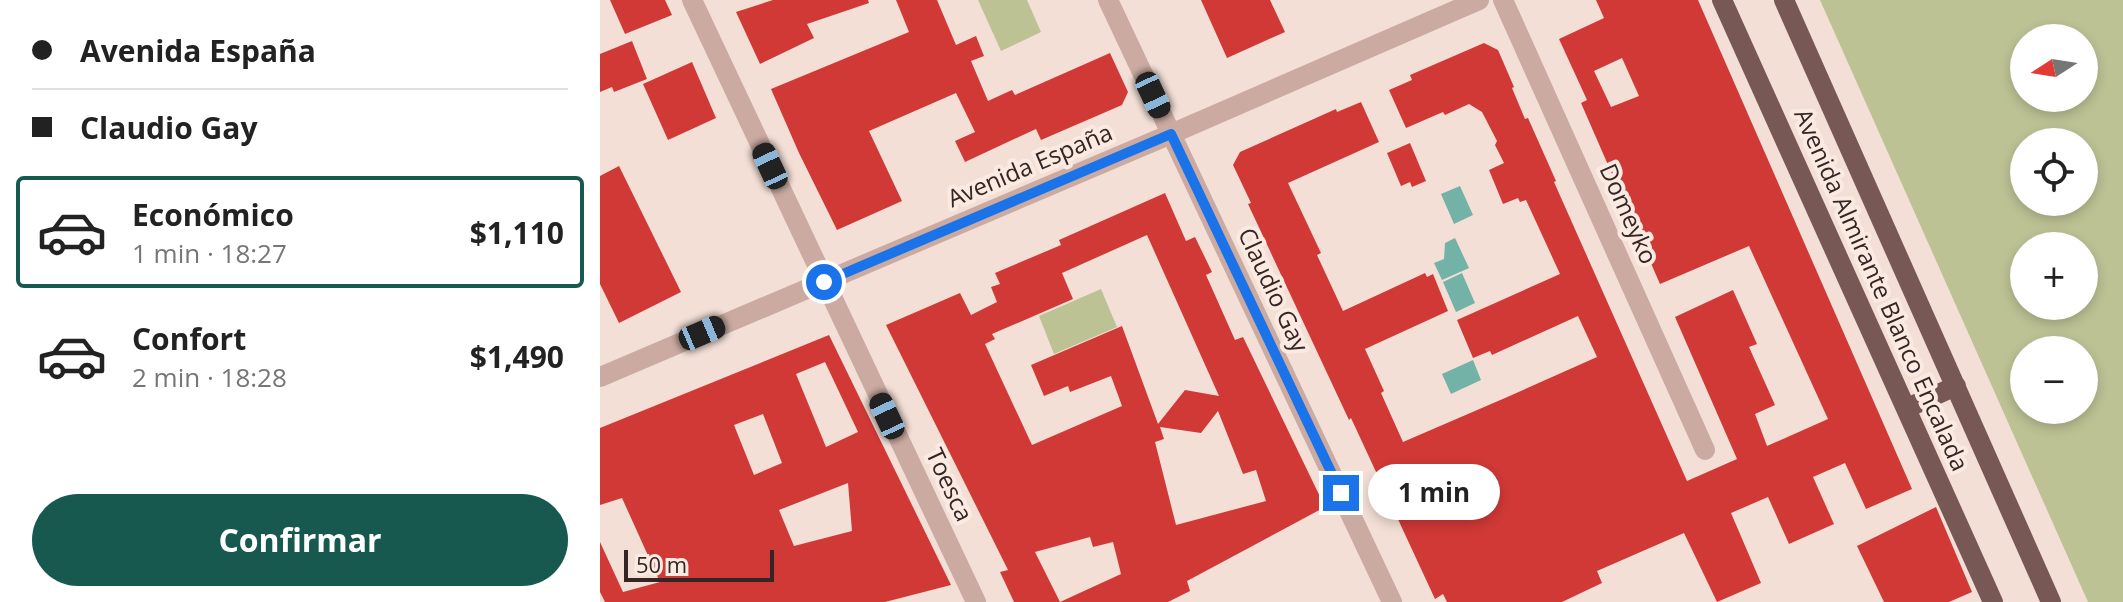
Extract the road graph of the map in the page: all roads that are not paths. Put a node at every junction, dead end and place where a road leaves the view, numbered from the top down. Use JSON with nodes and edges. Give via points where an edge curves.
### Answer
{"nodes":[{"id":1,"x":692,"y":0,"type":"edge"},
{"id":2,"x":1108,"y":0,"type":"edge"},
{"id":3,"x":1479,"y":0,"type":"edge"},
{"id":4,"x":1503,"y":0,"type":"edge"},
{"id":5,"x":1722,"y":0,"type":"edge"},
{"id":6,"x":1784,"y":0,"type":"edge"},
{"id":7,"x":1171,"y":134,"type":"junction"},
{"id":8,"x":824,"y":282,"type":"junction"},
{"id":9,"x":600,"y":377,"type":"edge"},
{"id":10,"x":1956,"y":386,"type":"junction"},
{"id":11,"x":1907,"y":408,"type":"junction"},
{"id":12,"x":1705,"y":450,"type":"dead end"},
{"id":13,"x":976,"y":602,"type":"edge"},
{"id":14,"x":1392,"y":602,"type":"edge"},
{"id":15,"x":1993,"y":602,"type":"edge"},
{"id":16,"x":2051,"y":602,"type":"edge"}],
"edges":[{"from":1,"to":8,"type":"street","name":"Toesca"},
{"from":2,"to":7,"type":"street","name":"Claudio Gay"},
{"from":3,"to":7,"type":"street","name":"Avenida España"},
{"from":4,"to":12,"type":"street","name":"Domeyko"},
{"from":5,"to":11,"type":"main road","name":"Avenida Almirante Blanco Encalada"},
{"from":6,"to":10,"type":"main road","name":"Avenida Almirante Blanco Encalada"},
{"from":7,"to":8,"type":"street","name":"Avenida España"},
{"from":7,"to":14,"type":"street","name":"Claudio Gay"},
{"from":8,"to":9,"type":"street","name":"Avenida España"},
{"from":8,"to":13,"type":"street","name":"Toesca"},
{"from":10,"to":11,"type":"main road"},
{"from":10,"to":16,"type":"main road","name":"Avenida Almirante Blanco Encalada"},
{"from":11,"to":15,"type":"main road","name":"Avenida Almirante Blanco Encalada"}]}
